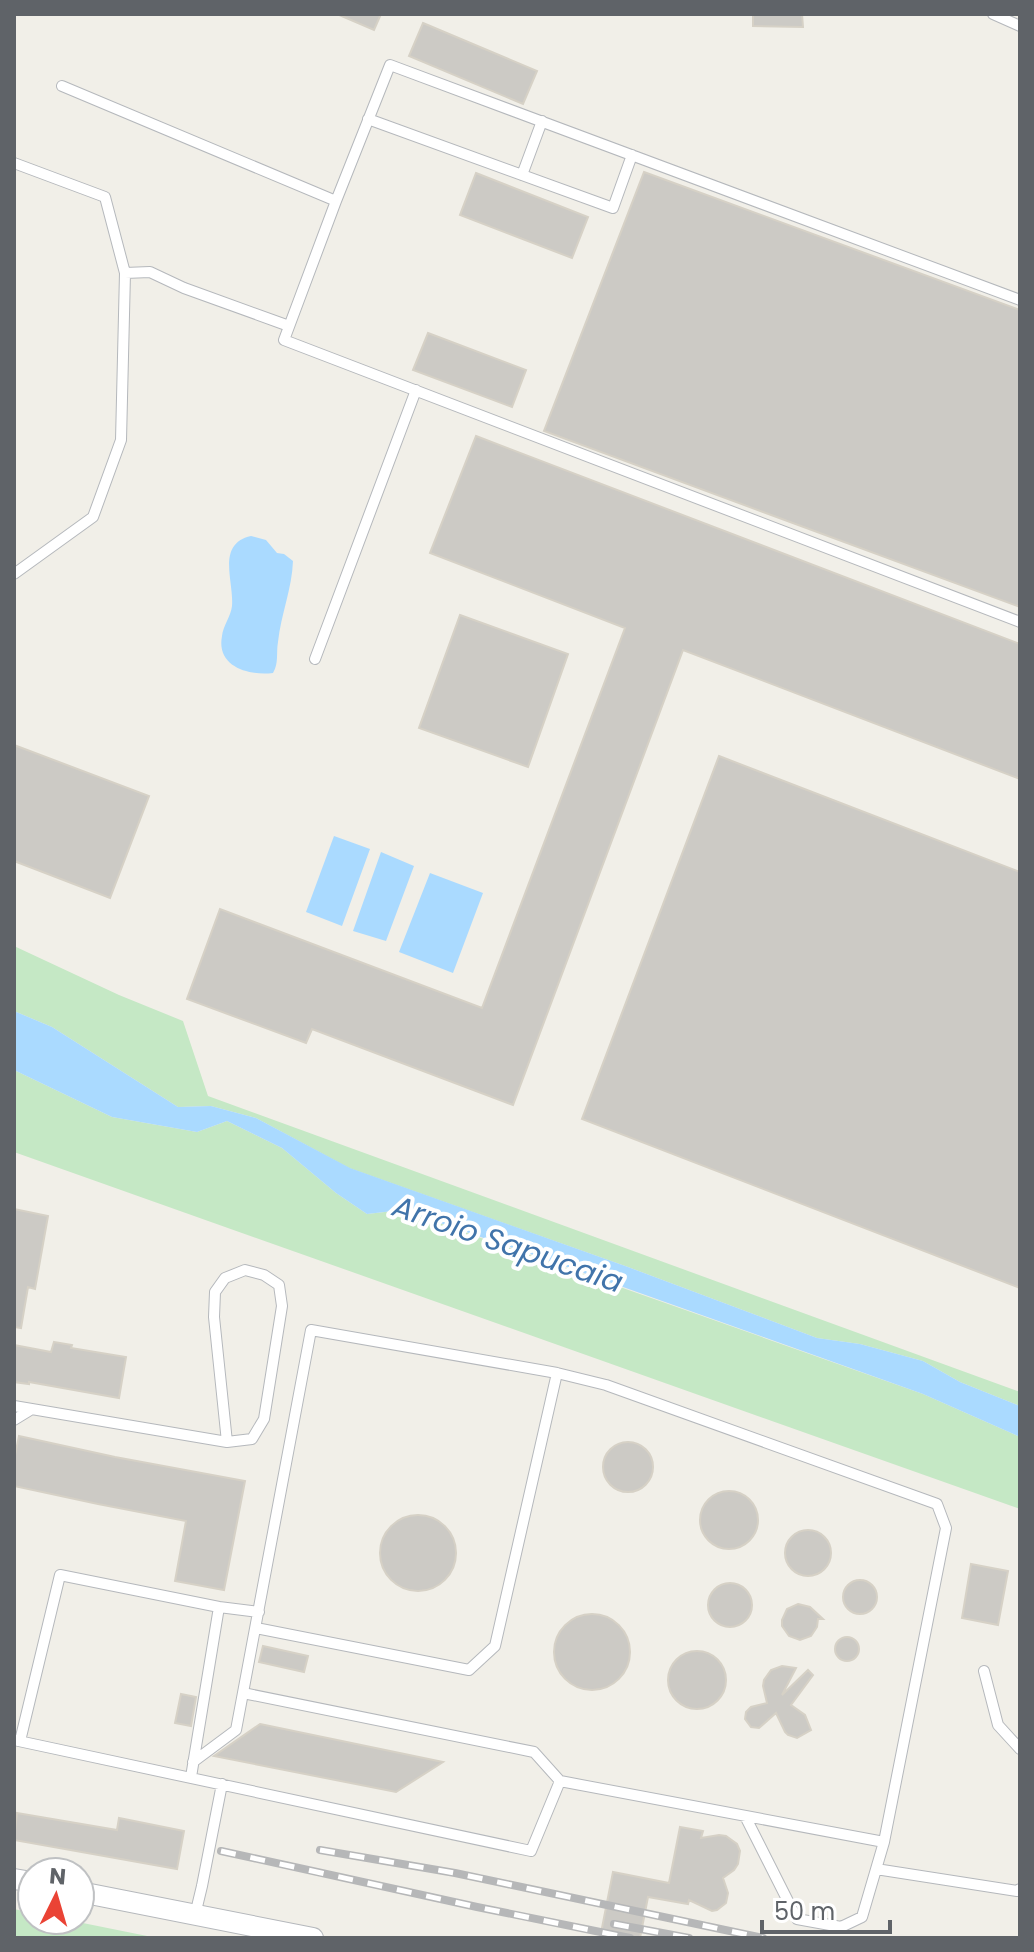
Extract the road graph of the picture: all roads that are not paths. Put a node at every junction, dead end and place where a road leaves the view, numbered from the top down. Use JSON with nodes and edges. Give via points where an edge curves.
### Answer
{"nodes":[{"id":1,"x":993,"y":14,"type":"edge"},
{"id":2,"x":1020,"y":26,"type":"edge"},
{"id":3,"x":62,"y":86,"type":"dead end"},
{"id":4,"x":368,"y":119,"type":"junction"},
{"id":5,"x":542,"y":121,"type":"junction"},
{"id":6,"x":632,"y":155,"type":"junction"},
{"id":7,"x":14,"y":163,"type":"edge"},
{"id":8,"x":522,"y":175,"type":"junction"},
{"id":9,"x":336,"y":201,"type":"junction"},
{"id":10,"x":125,"y":273,"type":"junction"},
{"id":11,"x":1020,"y":300,"type":"edge"},
{"id":12,"x":289,"y":326,"type":"junction"},
{"id":13,"x":416,"y":390,"type":"junction"},
{"id":14,"x":14,"y":574,"type":"edge"},
{"id":15,"x":1020,"y":622,"type":"edge"},
{"id":16,"x":315,"y":659,"type":"dead end"},
{"id":17,"x":557,"y":1373,"type":"junction"},
{"id":18,"x":14,"y":1406,"type":"edge"},
{"id":19,"x":32,"y":1409,"type":"junction"},
{"id":20,"x":14,"y":1420,"type":"edge"},
{"id":21,"x":227,"y":1442,"type":"junction"},
{"id":22,"x":219,"y":1607,"type":"junction"},
{"id":23,"x":259,"y":1612,"type":"junction"},
{"id":24,"x":256,"y":1628,"type":"junction"},
{"id":25,"x":984,"y":1671,"type":"dead end"},
{"id":26,"x":243,"y":1693,"type":"junction"},
{"id":27,"x":17,"y":1740,"type":"edge"},
{"id":28,"x":1020,"y":1749,"type":"edge"},
{"id":29,"x":193,"y":1762,"type":"junction"},
{"id":30,"x":191,"y":1777,"type":"junction"},
{"id":31,"x":560,"y":1781,"type":"junction"},
{"id":32,"x":222,"y":1784,"type":"junction"},
{"id":33,"x":745,"y":1816,"type":"junction"},
{"id":34,"x":884,"y":1842,"type":"junction"},
{"id":35,"x":876,"y":1869,"type":"junction"},
{"id":36,"x":1020,"y":1889,"type":"edge"},
{"id":37,"x":96,"y":1895,"type":"edge"},
{"id":38,"x":195,"y":1915,"type":"junction"},
{"id":39,"x":313,"y":1938,"type":"edge"}],
"edges":[{"from":1,"to":2,"type":"lane"},
{"from":3,"to":9,"type":"lane"},
{"from":4,"to":5,"type":"lane","via":[[390,65]]},
{"from":4,"to":8,"type":"lane"},
{"from":4,"to":9,"type":"lane"},
{"from":5,"to":6,"type":"lane"},
{"from":5,"to":8,"type":"lane"},
{"from":6,"to":8,"type":"lane","via":[[613,208]]},
{"from":6,"to":11,"type":"lane"},
{"from":7,"to":10,"type":"lane","via":[[105,197]]},
{"from":9,"to":12,"type":"lane"},
{"from":10,"to":12,"type":"lane","via":[[150,272]]},
{"from":10,"to":14,"type":"lane","via":[[121,440],[93,517]]},
{"from":12,"to":13,"type":"lane","via":[[284,340]]},
{"from":13,"to":15,"type":"lane"},
{"from":13,"to":16,"type":"lane"},
{"from":17,"to":23,"type":"lane","via":[[311,1330]]},
{"from":17,"to":24,"type":"lane","via":[[495,1646],[469,1670]]},
{"from":17,"to":34,"type":"lane","via":[[606,1385],[937,1504],[946,1528]]},
{"from":18,"to":19,"type":"lane"},
{"from":19,"to":20,"type":"lane"},
{"from":19,"to":21,"type":"lane"},
{"from":21,"to":21,"type":"lane","via":[[215,1292],[225,1278],[245,1270],[279,1285],[282,1306],[264,1419],[252,1439]]},
{"from":22,"to":23,"type":"lane"},
{"from":22,"to":27,"type":"lane","via":[[60,1575]]},
{"from":22,"to":29,"type":"lane"},
{"from":23,"to":24,"type":"lane"},
{"from":24,"to":26,"type":"lane"},
{"from":25,"to":28,"type":"lane","via":[[998,1725]]},
{"from":26,"to":29,"type":"lane","via":[[236,1730]]},
{"from":26,"to":31,"type":"lane","via":[[534,1752]]},
{"from":27,"to":30,"type":"lane"},
{"from":29,"to":30,"type":"lane"},
{"from":30,"to":32,"type":"lane"},
{"from":31,"to":32,"type":"lane","via":[[531,1851]]},
{"from":31,"to":33,"type":"lane"},
{"from":32,"to":38,"type":"lane"},
{"from":33,"to":34,"type":"lane"},
{"from":33,"to":35,"type":"lane","via":[[797,1919],[841,1927],[862,1917]]},
{"from":34,"to":35,"type":"lane"},
{"from":35,"to":36,"type":"lane"},
{"from":37,"to":38,"type":"street"},
{"from":38,"to":39,"type":"street"}]}
